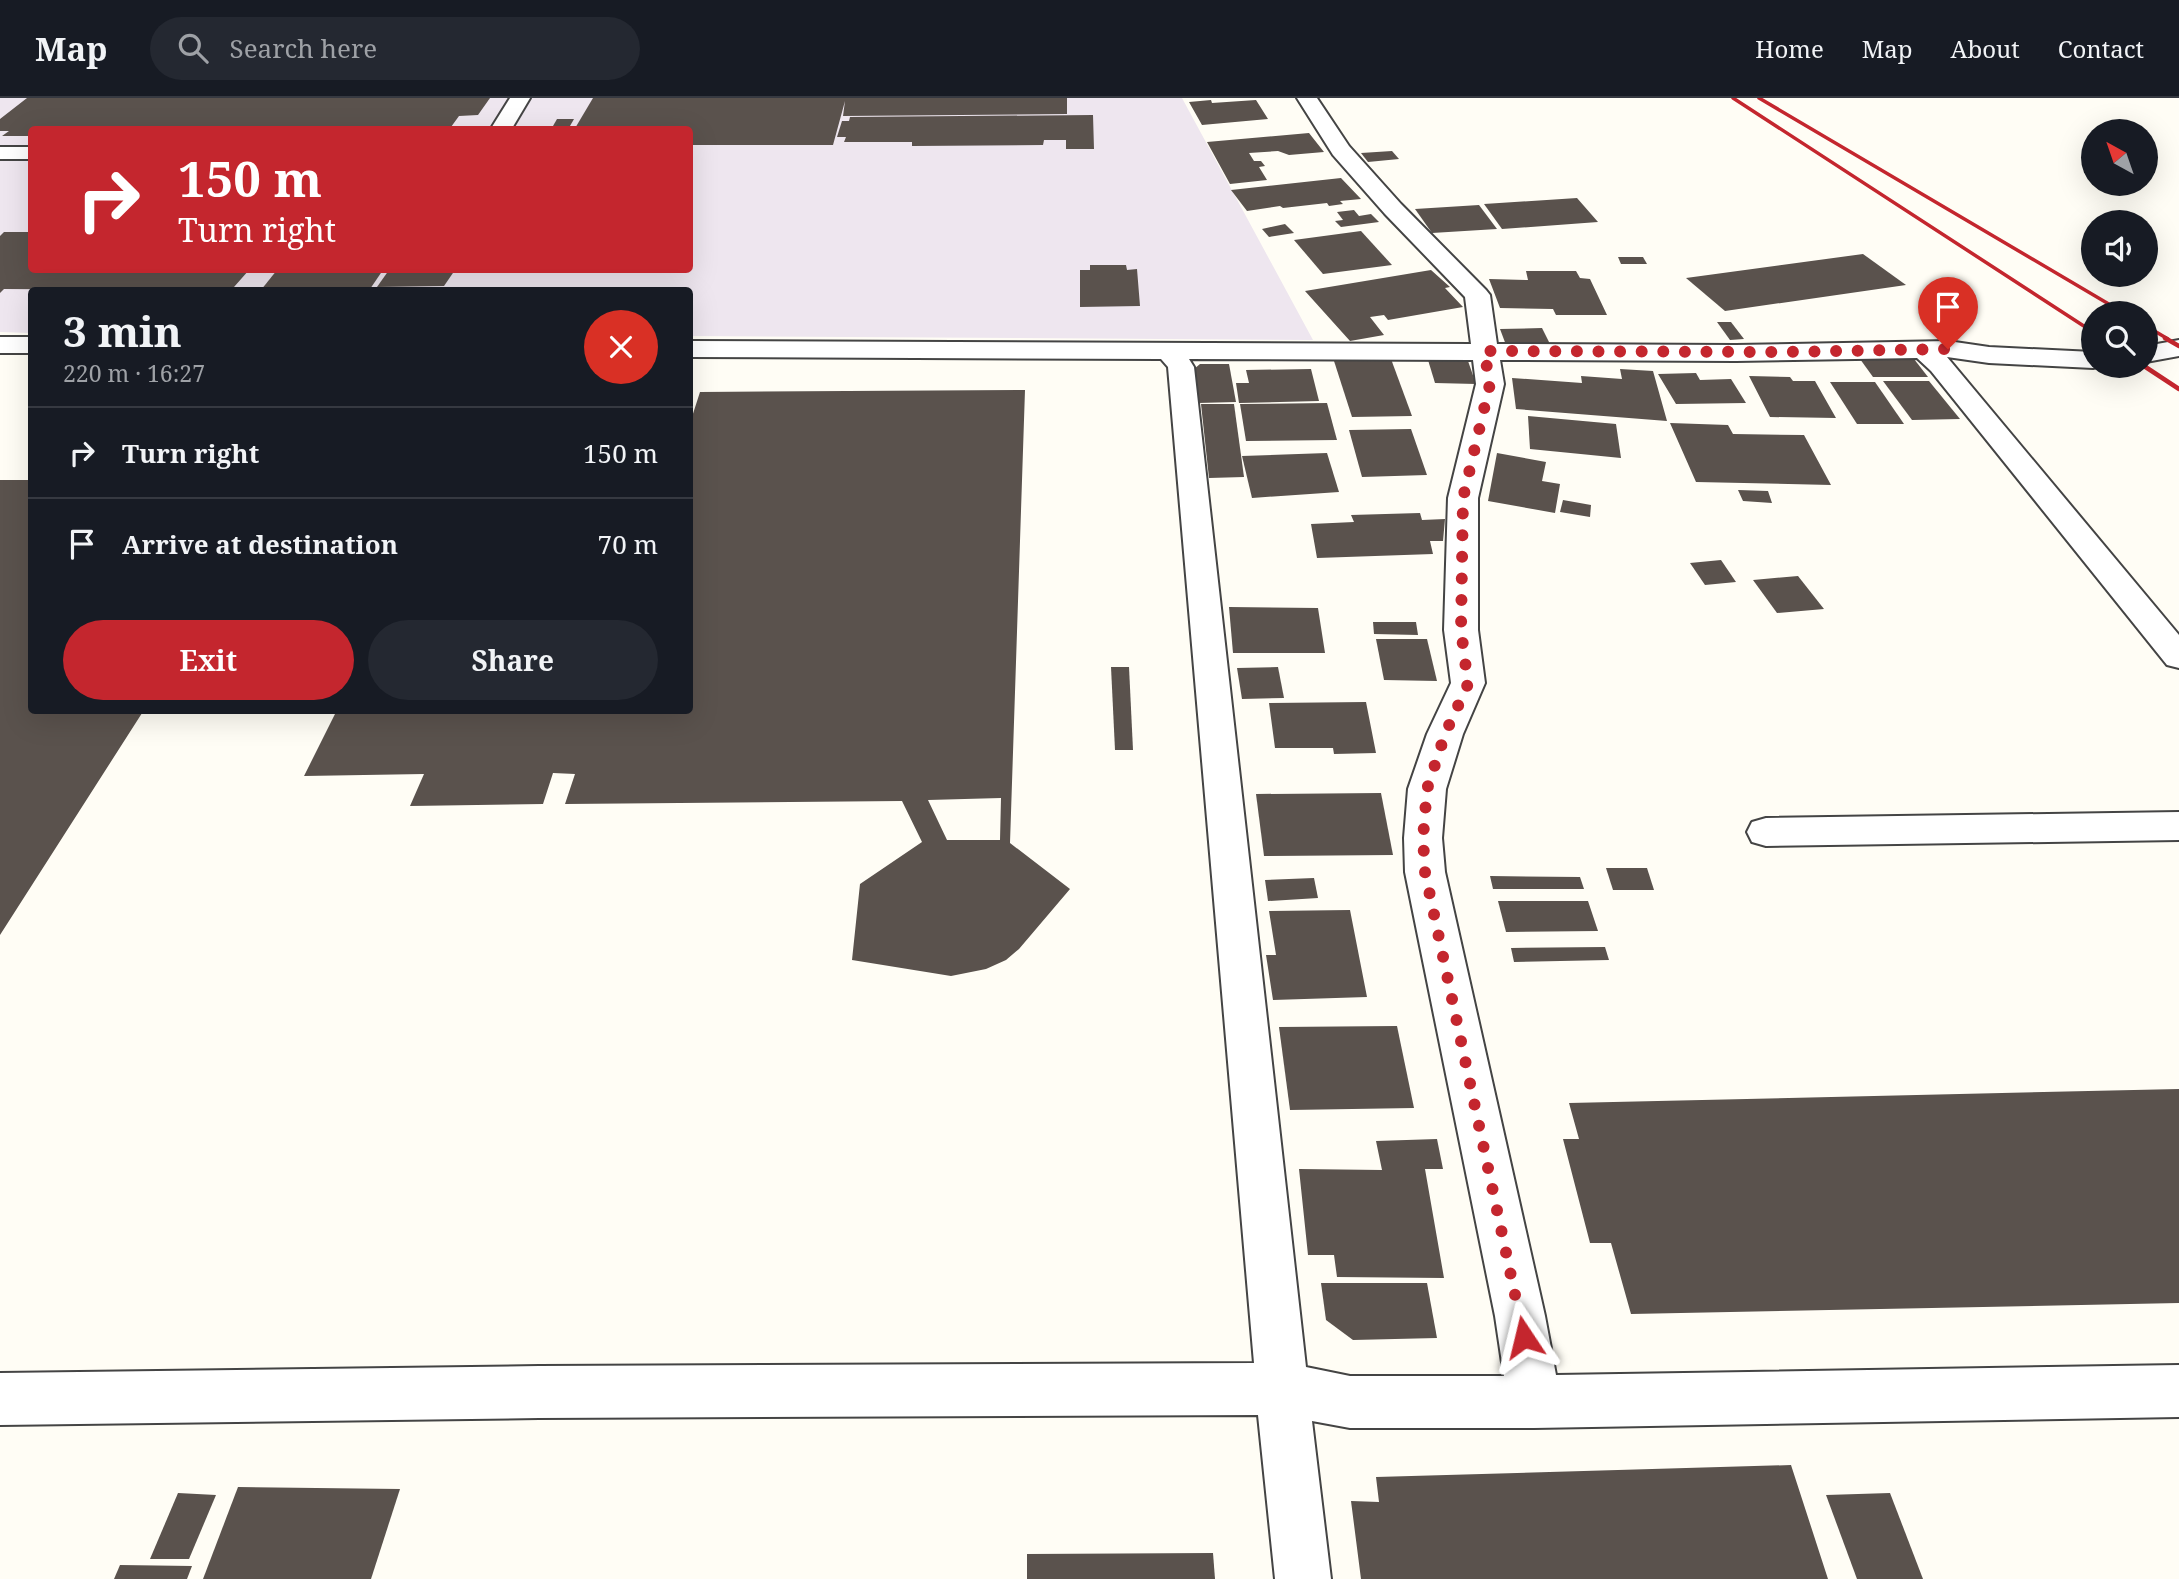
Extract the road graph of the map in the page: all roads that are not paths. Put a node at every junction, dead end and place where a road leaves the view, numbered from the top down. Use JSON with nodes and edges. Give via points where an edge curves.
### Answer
{"nodes":[{"id":1,"x":520,"y":98,"type":"edge"},
{"id":2,"x":1307,"y":98,"type":"edge"},
{"id":3,"x":502,"y":126,"type":"edge"},
{"id":4,"x":0,"y":153,"type":"edge"},
{"id":5,"x":28,"y":153,"type":"edge"},
{"id":6,"x":0,"y":345,"type":"edge"},
{"id":7,"x":28,"y":345,"type":"edge"},
{"id":8,"x":2179,"y":348,"type":"edge"},
{"id":9,"x":693,"y":349,"type":"edge"},
{"id":10,"x":1923,"y":349,"type":"junction"},
{"id":11,"x":1484,"y":351,"type":"junction"},
{"id":12,"x":1170,"y":352,"type":"junction"},
{"id":13,"x":2158,"y":352,"type":"edge"},
{"id":14,"x":2081,"y":359,"type":"edge"},
{"id":15,"x":2179,"y":657,"type":"edge"},
{"id":16,"x":2179,"y":826,"type":"edge"},
{"id":17,"x":1766,"y":832,"type":"dead end"},
{"id":18,"x":1282,"y":1389,"type":"junction"},
{"id":19,"x":2179,"y":1391,"type":"edge"},
{"id":20,"x":0,"y":1399,"type":"edge"},
{"id":21,"x":1534,"y":1402,"type":"junction"},
{"id":22,"x":1303,"y":1579,"type":"edge"}],
"edges":[{"from":1,"to":3,"type":"street"},
{"from":2,"to":11,"type":"street","via":[[1341,150],[1477,295]]},
{"from":4,"to":5,"type":"street"},
{"from":6,"to":7,"type":"street"},
{"from":8,"to":13,"type":"street"},
{"from":9,"to":12,"type":"street"},
{"from":10,"to":11,"type":"street"},
{"from":10,"to":14,"type":"street"},
{"from":10,"to":15,"type":"street"},
{"from":11,"to":12,"type":"street"},
{"from":11,"to":21,"type":"street","via":[[1490,384],[1463,498],[1461,630],[1468,684],[1427,789],[1423,838],[1425,872],[1520,1315]]},
{"from":12,"to":18,"type":"street","via":[[1181,368]]},
{"from":16,"to":17,"type":"street"},
{"from":18,"to":20,"type":"street"},
{"from":18,"to":21,"type":"street","via":[[1350,1402]]},
{"from":18,"to":22,"type":"street"},
{"from":19,"to":21,"type":"street"}]}
